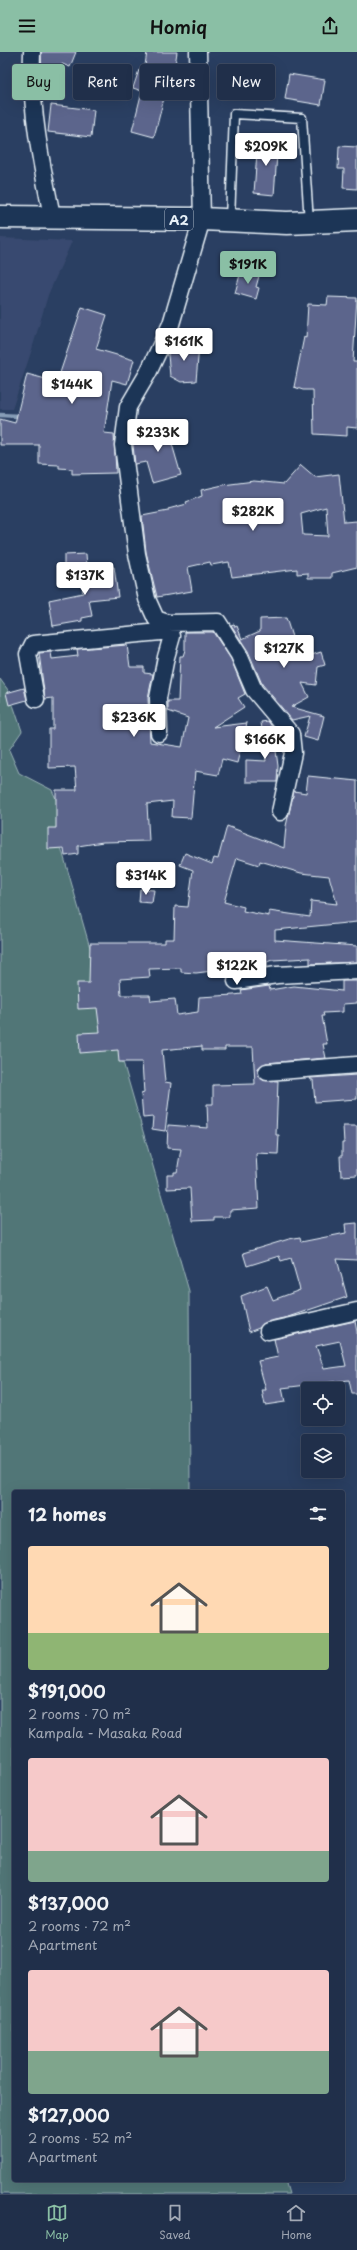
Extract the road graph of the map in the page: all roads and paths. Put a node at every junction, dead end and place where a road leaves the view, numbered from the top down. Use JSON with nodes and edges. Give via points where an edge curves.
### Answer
{"nodes":[{"id":1,"x":32,"y":52,"type":"edge"},
{"id":2,"x":198,"y":52,"type":"edge"},
{"id":3,"x":52,"y":216,"type":"junction"},
{"id":4,"x":0,"y":217,"type":"edge"},
{"id":5,"x":202,"y":219,"type":"junction"},
{"id":6,"x":230,"y":220,"type":"junction"},
{"id":7,"x":357,"y":220,"type":"edge"},
{"id":8,"x":309,"y":222,"type":"junction"},
{"id":9,"x":169,"y":627,"type":"junction"},
{"id":10,"x":36,"y":699,"type":"dead end"},
{"id":11,"x":159,"y":733,"type":"dead end"},
{"id":12,"x":280,"y":812,"type":"dead end"},
{"id":13,"x":357,"y":970,"type":"edge"},
{"id":14,"x":236,"y":981,"type":"dead end"},
{"id":15,"x":357,"y":1066,"type":"edge"},
{"id":16,"x":267,"y":1072,"type":"dead end"},
{"id":17,"x":357,"y":1311,"type":"edge"},
{"id":18,"x":268,"y":1331,"type":"dead end"}],
"edges":[{"from":1,"to":3,"type":"street","via":[[35,132]]},
{"from":2,"to":5,"type":"street"},
{"from":3,"to":4,"type":"main road","number":"A2"},
{"from":3,"to":5,"type":"main road","number":"A2"},
{"from":5,"to":6,"type":"main road","number":"A2"},
{"from":5,"to":9,"type":"street","via":[[171,324],[148,373],[128,407],[123,445],[131,518],[148,600],[156,619]]},
{"from":6,"to":8,"type":"main road","number":"A2"},
{"from":6,"to":8,"type":"lane","via":[[234,114],[302,118]]},
{"from":7,"to":8,"type":"main road","number":"A2"},
{"from":9,"to":10,"type":"street","via":[[33,644],[28,654]]},
{"from":9,"to":11,"type":"street","via":[[172,636],[158,698]]},
{"from":9,"to":12,"type":"street","via":[[218,622],[239,655],[254,690],[291,734],[293,753]]},
{"from":13,"to":14,"type":"street","via":[[277,975]]},
{"from":15,"to":16,"type":"street"},
{"from":17,"to":18,"type":"street"}]}
